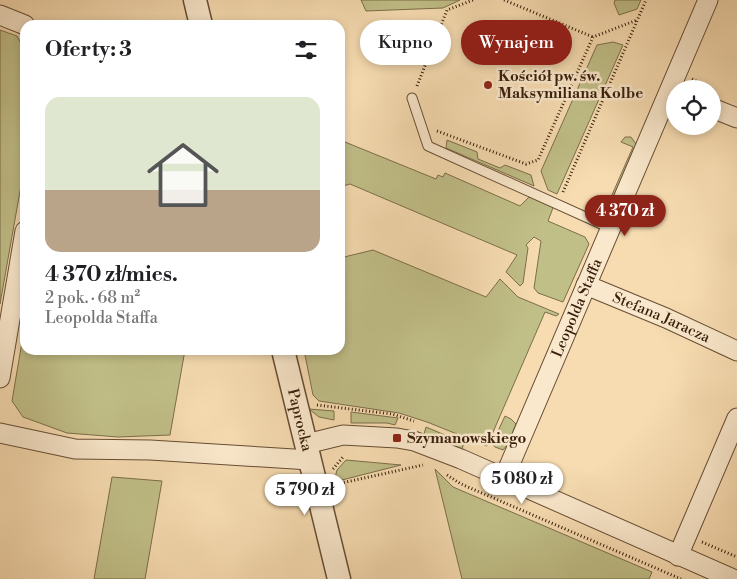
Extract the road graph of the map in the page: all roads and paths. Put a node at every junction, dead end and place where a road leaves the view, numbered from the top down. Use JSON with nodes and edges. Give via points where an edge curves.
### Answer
{"nodes":[{"id":1,"x":195,"y":0,"type":"edge"},
{"id":2,"x":473,"y":0,"type":"edge"},
{"id":3,"x":504,"y":0,"type":"edge"},
{"id":4,"x":646,"y":0,"type":"edge"},
{"id":5,"x":708,"y":0,"type":"edge"},
{"id":6,"x":0,"y":15,"type":"edge"},
{"id":7,"x":200,"y":20,"type":"edge"},
{"id":8,"x":637,"y":20,"type":"junction"},
{"id":9,"x":20,"y":23,"type":"edge"},
{"id":10,"x":592,"y":37,"type":"junction"},
{"id":11,"x":677,"y":80,"type":"edge"},
{"id":12,"x":412,"y":98,"type":"joint"},
{"id":13,"x":666,"y":105,"type":"edge"},
{"id":14,"x":721,"y":112,"type":"edge"},
{"id":15,"x":737,"y":118,"type":"edge"},
{"id":16,"x":420,"y":124,"type":"junction"},
{"id":17,"x":558,"y":204,"type":"junction"},
{"id":18,"x":610,"y":228,"type":"junction"},
{"id":19,"x":20,"y":260,"type":"edge"},
{"id":20,"x":586,"y":285,"type":"junction"},
{"id":21,"x":737,"y":350,"type":"edge"},
{"id":22,"x":284,"y":355,"type":"edge"},
{"id":23,"x":0,"y":378,"type":"edge"},
{"id":24,"x":737,"y":418,"type":"edge"},
{"id":25,"x":0,"y":433,"type":"edge"},
{"id":26,"x":308,"y":452,"type":"junction"},
{"id":27,"x":428,"y":466,"type":"dead end"},
{"id":28,"x":441,"y":471,"type":"dead end"},
{"id":29,"x":504,"y":478,"type":"junction"},
{"id":30,"x":331,"y":485,"type":"dead end"},
{"id":31,"x":687,"y":536,"type":"junction"},
{"id":32,"x":678,"y":556,"type":"junction"},
{"id":33,"x":737,"y":557,"type":"edge"},
{"id":34,"x":339,"y":579,"type":"edge"},
{"id":35,"x":681,"y":579,"type":"edge"},
{"id":36,"x":733,"y":579,"type":"edge"}],
"edges":[{"from":1,"to":7,"type":"street"},
{"from":2,"to":12,"type":"path","via":[[447,10]]},
{"from":3,"to":10,"type":"path"},
{"from":4,"to":8,"type":"path"},
{"from":5,"to":11,"type":"street","name":"Leopolda Staffa"},
{"from":6,"to":9,"type":"street"},
{"from":8,"to":10,"type":"path"},
{"from":8,"to":17,"type":"path"},
{"from":10,"to":16,"type":"path","via":[[538,160],[526,164]]},
{"from":12,"to":16,"type":"lane"},
{"from":13,"to":18,"type":"street","name":"Leopolda Staffa"},
{"from":14,"to":15,"type":"street"},
{"from":16,"to":17,"type":"lane","via":[[428,146]]},
{"from":17,"to":18,"type":"lane"},
{"from":18,"to":20,"type":"street","name":"Leopolda Staffa"},
{"from":19,"to":23,"type":"street"},
{"from":20,"to":21,"type":"street","name":"Stefana Jaracza"},
{"from":20,"to":29,"type":"street","name":"Leopolda Staffa"},
{"from":22,"to":26,"type":"street","name":"Paprocka"},
{"from":24,"to":31,"type":"street"},
{"from":25,"to":26,"type":"street","via":[[75,449]]},
{"from":26,"to":29,"type":"street","via":[[330,437],[396,438],[461,459]]},
{"from":26,"to":34,"type":"street","name":"Paprocka"},
{"from":27,"to":30,"type":"path","via":[[420,465]]},
{"from":28,"to":35,"type":"path","via":[[461,484]]},
{"from":29,"to":32,"type":"street"},
{"from":31,"to":32,"type":"street"},
{"from":31,"to":33,"type":"path"},
{"from":32,"to":36,"type":"street"}]}
